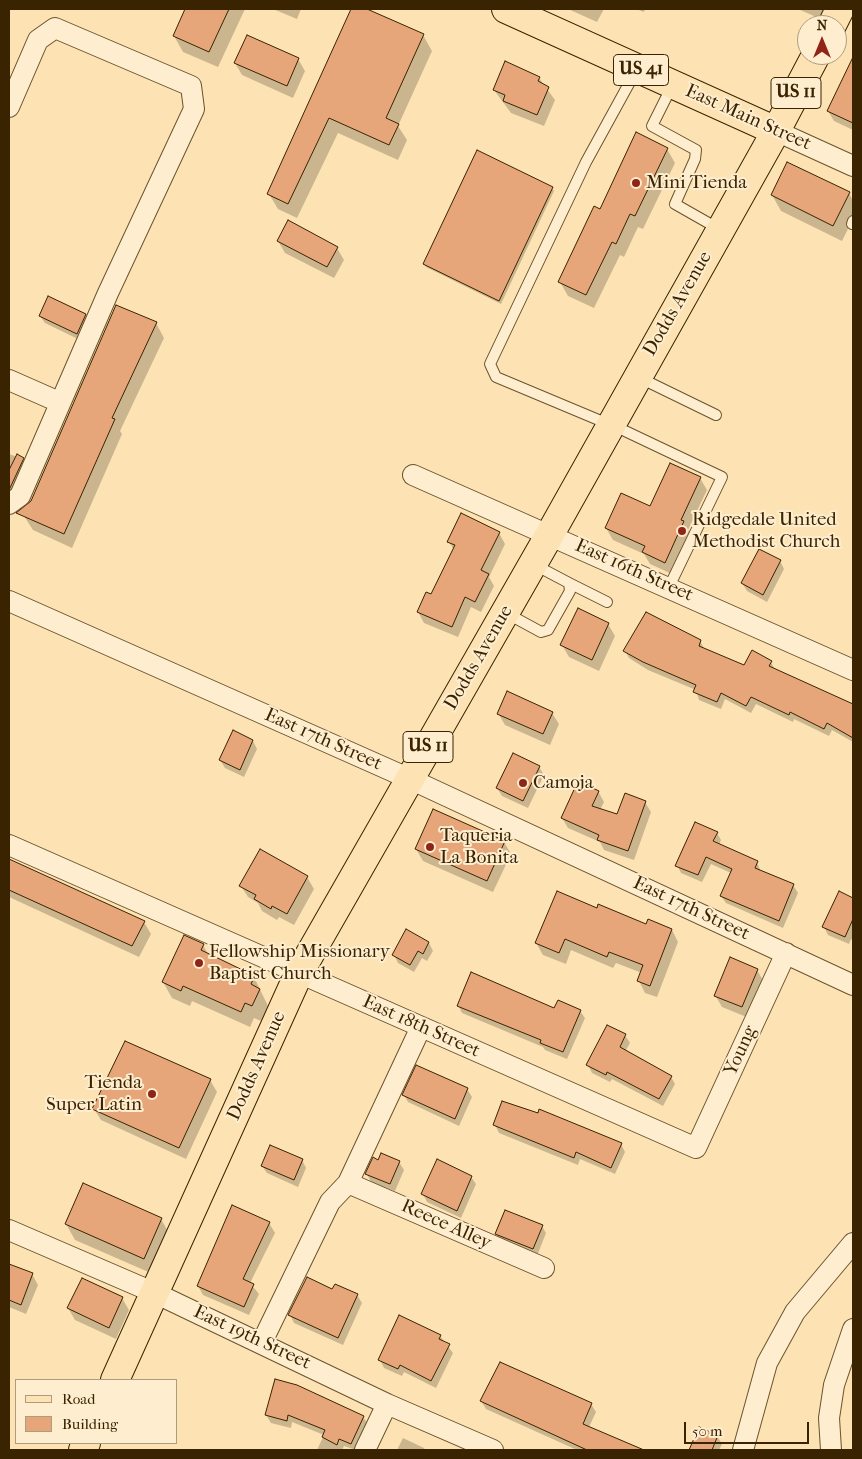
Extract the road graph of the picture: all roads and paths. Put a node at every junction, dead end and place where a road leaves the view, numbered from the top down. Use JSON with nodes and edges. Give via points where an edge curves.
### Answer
{"nodes":[{"id":1,"x":506,"y":9,"type":"edge"},
{"id":2,"x":811,"y":65,"type":"edge"},
{"id":3,"x":637,"y":68,"type":"junction"},
{"id":4,"x":673,"y":84,"type":"junction"},
{"id":5,"x":9,"y":107,"type":"edge"},
{"id":6,"x":776,"y":131,"type":"junction"},
{"id":7,"x":853,"y":166,"type":"edge"},
{"id":8,"x":720,"y":230,"type":"junction"},
{"id":9,"x":637,"y":376,"type":"junction"},
{"id":10,"x":9,"y":380,"type":"edge"},
{"id":11,"x":59,"y":402,"type":"junction"},
{"id":12,"x":716,"y":415,"type":"dead end"},
{"id":13,"x":610,"y":426,"type":"junction"},
{"id":14,"x":413,"y":475,"type":"dead end"},
{"id":15,"x":9,"y":504,"type":"edge"},
{"id":16,"x":550,"y":534,"type":"junction"},
{"id":17,"x":532,"y":564,"type":"junction"},
{"id":18,"x":569,"y":583,"type":"junction"},
{"id":19,"x":669,"y":587,"type":"junction"},
{"id":20,"x":9,"y":601,"type":"edge"},
{"id":21,"x":608,"y":602,"type":"dead end"},
{"id":22,"x":505,"y":612,"type":"junction"},
{"id":23,"x":853,"y":670,"type":"edge"},
{"id":24,"x":410,"y":779,"type":"junction"},
{"id":25,"x":9,"y":845,"type":"edge"},
{"id":26,"x":786,"y":953,"type":"junction"},
{"id":27,"x":299,"y":973,"type":"junction"},
{"id":28,"x":853,"y":985,"type":"edge"},
{"id":29,"x":421,"y":1027,"type":"junction"},
{"id":30,"x":696,"y":1148,"type":"joint"},
{"id":31,"x":348,"y":1183,"type":"junction"},
{"id":32,"x":9,"y":1230,"type":"edge"},
{"id":33,"x":853,"y":1243,"type":"edge"},
{"id":34,"x":544,"y":1268,"type":"dead end"},
{"id":35,"x":155,"y":1293,"type":"junction"},
{"id":36,"x":853,"y":1329,"type":"edge"},
{"id":37,"x":262,"y":1342,"type":"junction"},
{"id":38,"x":115,"y":1379,"type":"edge"},
{"id":39,"x":387,"y":1404,"type":"junction"},
{"id":40,"x":365,"y":1450,"type":"edge"},
{"id":41,"x":492,"y":1450,"type":"edge"},
{"id":42,"x":743,"y":1450,"type":"edge"},
{"id":43,"x":831,"y":1450,"type":"edge"}],
"edges":[{"from":1,"to":3,"type":"main road","name":"East Main Street","number":"US 41"},
{"from":2,"to":6,"type":"main road","name":"Dodds Avenue","number":"US 11"},
{"from":3,"to":4,"type":"main road","name":"East Main Street","number":"US 41"},
{"from":3,"to":13,"type":"lane","via":[[586,162],[490,364],[496,377]]},
{"from":4,"to":6,"type":"main road","name":"East Main Street","number":"US 41"},
{"from":4,"to":8,"type":"lane","via":[[652,126],[696,150],[675,204]]},
{"from":5,"to":11,"type":"street","via":[[38,40],[55,28],[191,86],[194,109]]},
{"from":6,"to":7,"type":"street","name":"East Main Street"},
{"from":6,"to":8,"type":"main road","name":"Dodds Avenue","number":"US 11"},
{"from":8,"to":9,"type":"main road","name":"Dodds Avenue","number":"US 11"},
{"from":9,"to":12,"type":"lane"},
{"from":9,"to":13,"type":"main road","name":"Dodds Avenue","number":"US 11"},
{"from":10,"to":11,"type":"street"},
{"from":11,"to":15,"type":"street","via":[[20,496]]},
{"from":13,"to":16,"type":"main road","name":"Dodds Avenue","number":"US 11"},
{"from":13,"to":19,"type":"lane","via":[[722,477]]},
{"from":14,"to":16,"type":"street","name":"East 16th Street"},
{"from":16,"to":17,"type":"main road","name":"Dodds Avenue","number":"US 11"},
{"from":16,"to":19,"type":"street","name":"East 16th Street"},
{"from":17,"to":18,"type":"lane"},
{"from":17,"to":22,"type":"main road","name":"Dodds Avenue","number":"US 11"},
{"from":18,"to":21,"type":"lane"},
{"from":18,"to":22,"type":"lane","via":[[570,591],[548,630],[541,632]]},
{"from":19,"to":23,"type":"street","name":"East 16th Street"},
{"from":20,"to":24,"type":"street","name":"East 17th Street"},
{"from":22,"to":24,"type":"main road","name":"Dodds Avenue","number":"US 11"},
{"from":24,"to":26,"type":"street","name":"East 17th Street"},
{"from":24,"to":27,"type":"main road","name":"Dodds Avenue","number":"US 11"},
{"from":25,"to":27,"type":"street","name":"East 18th Street"},
{"from":26,"to":28,"type":"street","name":"East 17th Street"},
{"from":26,"to":30,"type":"street","name":"Young"},
{"from":27,"to":29,"type":"street","name":"East 18th Street"},
{"from":27,"to":35,"type":"main road","name":"Dodds Avenue","number":"US 11"},
{"from":29,"to":30,"type":"street","name":"East 18th Street"},
{"from":29,"to":31,"type":"street"},
{"from":31,"to":34,"type":"street","name":"Reece Alley"},
{"from":31,"to":37,"type":"street","via":[[330,1202]]},
{"from":32,"to":35,"type":"street","name":"East 19th Street"},
{"from":33,"to":42,"type":"street","via":[[795,1312],[767,1363]]},
{"from":35,"to":37,"type":"street","name":"East 19th Street"},
{"from":35,"to":38,"type":"main road","name":"Dodds Avenue","number":"US 11"},
{"from":36,"to":43,"type":"street","via":[[834,1385],[829,1418]]},
{"from":37,"to":39,"type":"street","name":"East 19th Street"},
{"from":39,"to":40,"type":"street"},
{"from":39,"to":41,"type":"street","name":"East 19th Street"}]}
